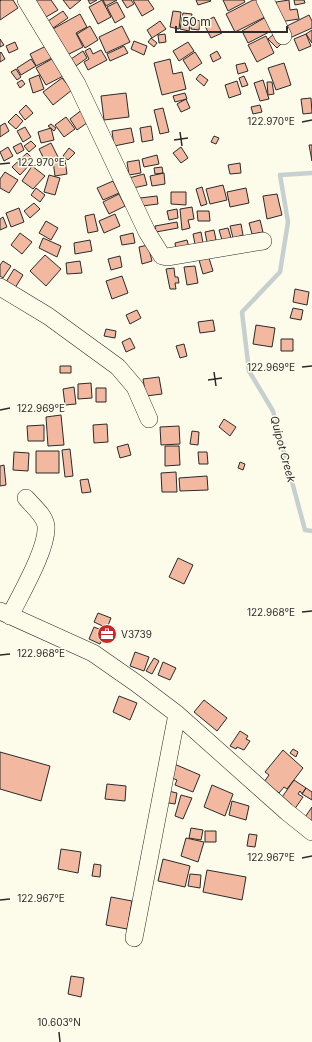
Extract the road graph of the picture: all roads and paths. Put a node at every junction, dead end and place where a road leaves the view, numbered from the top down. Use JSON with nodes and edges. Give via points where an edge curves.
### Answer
{"nodes":[{"id":1,"x":26,"y":0,"type":"edge"},
{"id":2,"x":269,"y":1,"type":"edge"},
{"id":3,"x":283,"y":36,"type":"dead end"},
{"id":4,"x":263,"y":241,"type":"dead end"},
{"id":5,"x":0,"y":287,"type":"edge"},
{"id":6,"x":149,"y":419,"type":"dead end"},
{"id":7,"x":26,"y":498,"type":"dead end"},
{"id":8,"x":5,"y":614,"type":"edge"},
{"id":9,"x":177,"y":714,"type":"junction"},
{"id":10,"x":312,"y":832,"type":"edge"},
{"id":11,"x":134,"y":938,"type":"dead end"}],
"edges":[{"from":1,"to":4,"type":"street","via":[[77,84],[147,232],[162,256]]},
{"from":2,"to":3,"type":"street"},
{"from":5,"to":6,"type":"street","via":[[48,316],[118,367],[135,387]]},
{"from":7,"to":8,"type":"street","via":[[46,526],[44,541],[37,560]]},
{"from":8,"to":9,"type":"street","via":[[93,653]]},
{"from":9,"to":10,"type":"street"},
{"from":9,"to":11,"type":"street"}]}
